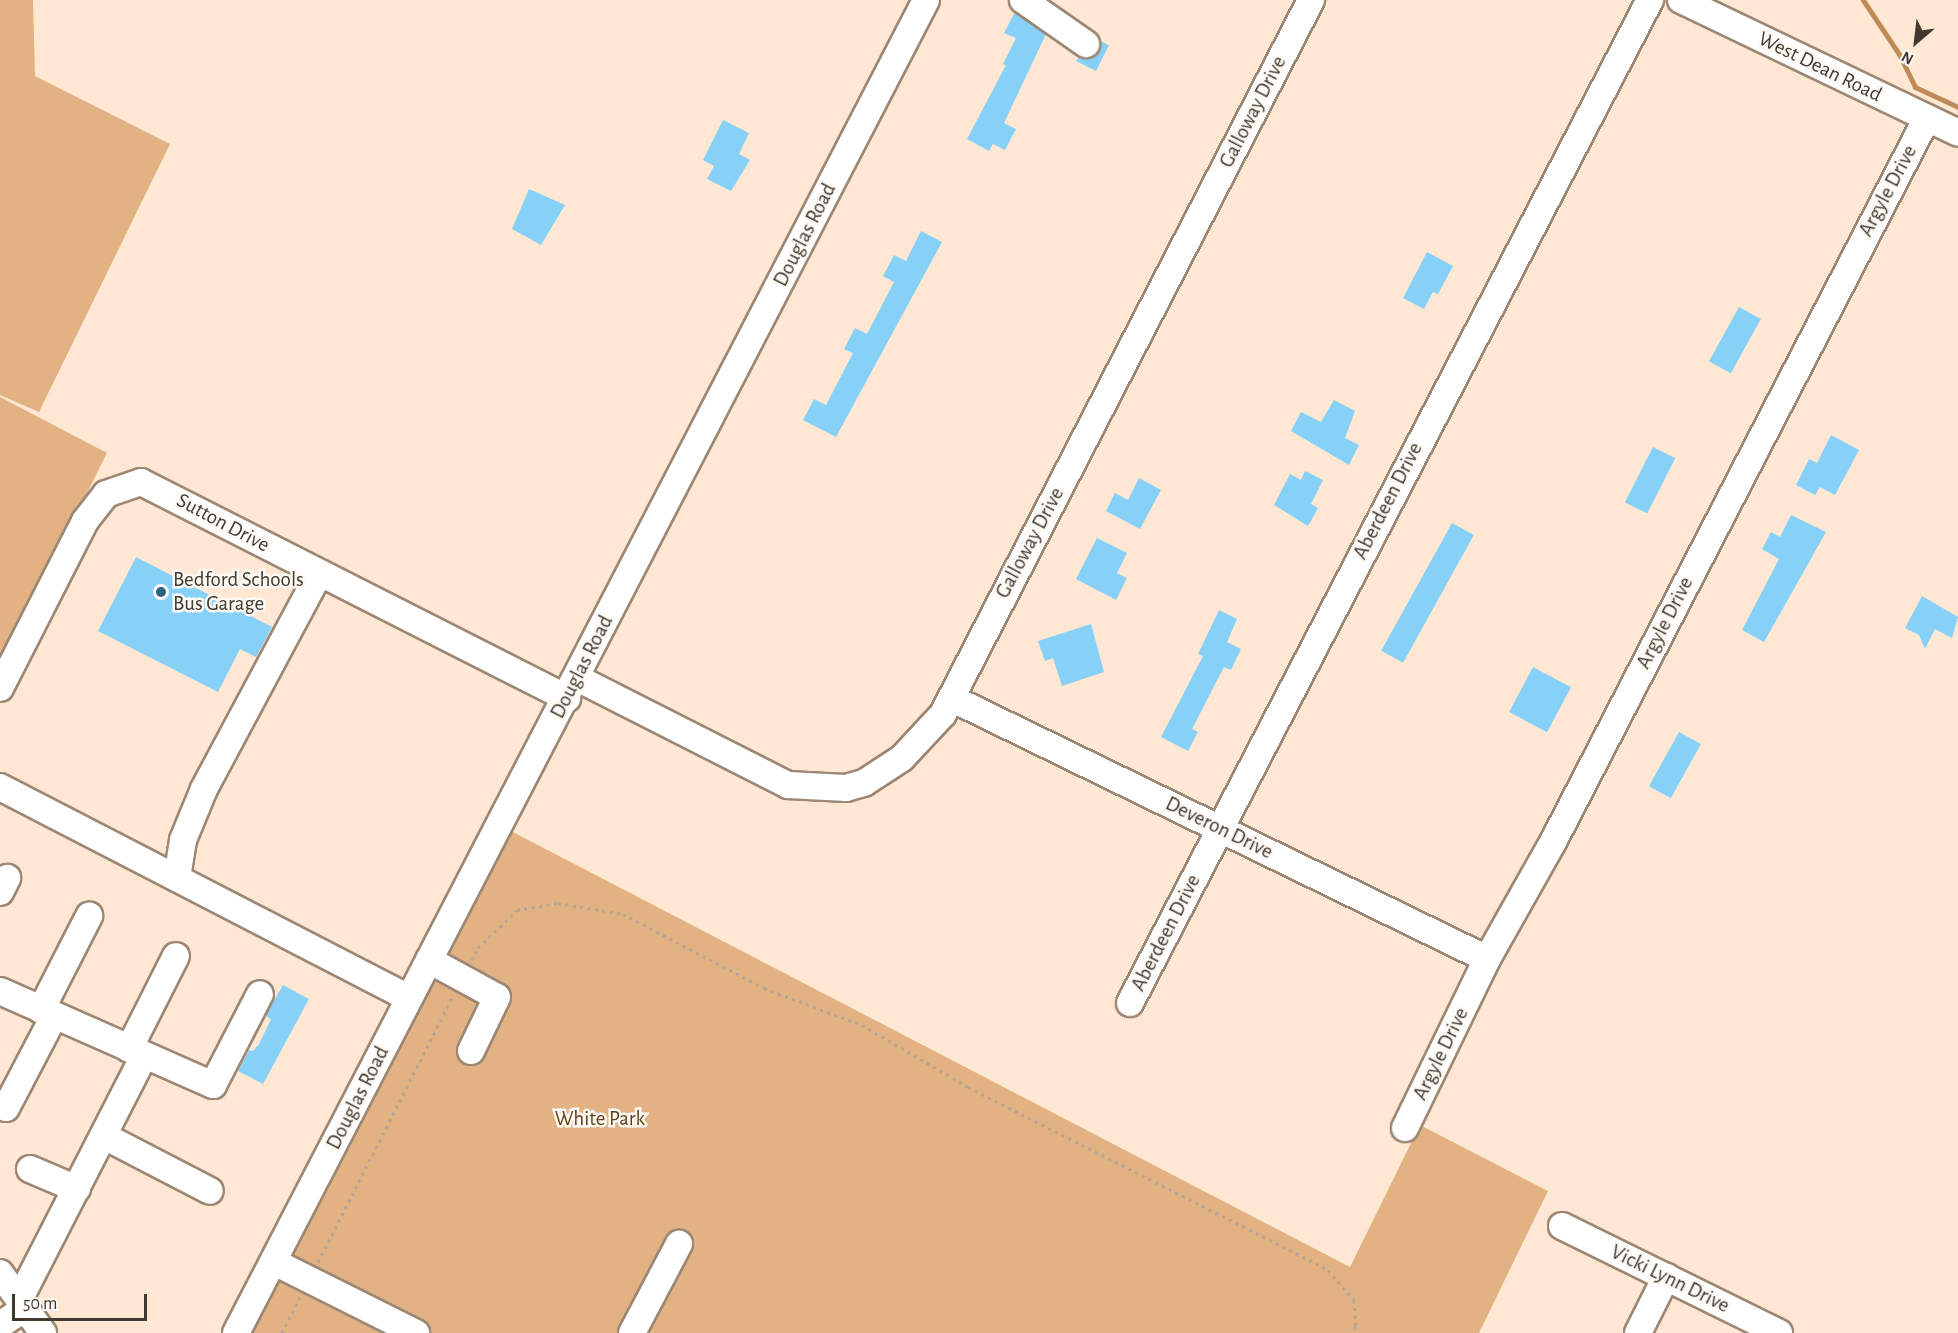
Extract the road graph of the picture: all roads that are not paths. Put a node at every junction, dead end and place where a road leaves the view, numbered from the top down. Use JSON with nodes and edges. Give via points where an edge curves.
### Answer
{"nodes":[{"id":1,"x":926,"y":0,"type":"edge"},
{"id":2,"x":1023,"y":0,"type":"edge"},
{"id":3,"x":1311,"y":0,"type":"edge"},
{"id":4,"x":1650,"y":0,"type":"edge"},
{"id":5,"x":1681,"y":0,"type":"edge"},
{"id":6,"x":1086,"y":44,"type":"dead end"},
{"id":7,"x":1927,"y":118,"type":"junction"},
{"id":8,"x":1958,"y":133,"type":"edge"},
{"id":9,"x":320,"y":574,"type":"junction"},
{"id":10,"x":0,"y":688,"type":"edge"},
{"id":11,"x":572,"y":688,"type":"junction"},
{"id":12,"x":951,"y":698,"type":"junction"},
{"id":13,"x":0,"y":787,"type":"edge"},
{"id":14,"x":1220,"y":828,"type":"junction"},
{"id":15,"x":177,"y":878,"type":"junction"},
{"id":16,"x":89,"y":916,"type":"dead end"},
{"id":17,"x":176,"y":956,"type":"dead end"},
{"id":18,"x":1487,"y":958,"type":"junction"},
{"id":19,"x":429,"y":960,"type":"junction"},
{"id":20,"x":0,"y":991,"type":"edge"},
{"id":21,"x":260,"y":994,"type":"dead end"},
{"id":22,"x":409,"y":998,"type":"junction"},
{"id":23,"x":1130,"y":1004,"type":"dead end"},
{"id":24,"x":48,"y":1013,"type":"junction"},
{"id":25,"x":471,"y":1051,"type":"dead end"},
{"id":26,"x":136,"y":1053,"type":"junction"},
{"id":27,"x":6,"y":1108,"type":"dead end"},
{"id":28,"x":1405,"y":1128,"type":"dead end"},
{"id":29,"x":104,"y":1136,"type":"junction"},
{"id":30,"x":30,"y":1169,"type":"dead end"},
{"id":31,"x":77,"y":1189,"type":"junction"},
{"id":32,"x":210,"y":1191,"type":"dead end"},
{"id":33,"x":1562,"y":1226,"type":"dead end"},
{"id":34,"x":680,"y":1244,"type":"dead end"},
{"id":35,"x":274,"y":1262,"type":"junction"},
{"id":36,"x":0,"y":1274,"type":"edge"},
{"id":37,"x":1666,"y":1277,"type":"junction"},
{"id":38,"x":22,"y":1304,"type":"junction"},
{"id":39,"x":0,"y":1325,"type":"edge"},
{"id":40,"x":43,"y":1333,"type":"edge"},
{"id":41,"x":236,"y":1333,"type":"edge"},
{"id":42,"x":416,"y":1333,"type":"edge"},
{"id":43,"x":632,"y":1333,"type":"edge"},
{"id":44,"x":1638,"y":1333,"type":"edge"},
{"id":45,"x":1779,"y":1333,"type":"edge"}],
"edges":[{"from":1,"to":11,"type":"street","name":"Douglas Road"},
{"from":2,"to":6,"type":"street"},
{"from":3,"to":12,"type":"street","name":"Galloway Drive"},
{"from":4,"to":14,"type":"street","name":"Aberdeen Drive"},
{"from":5,"to":7,"type":"street","name":"West Dean Road"},
{"from":7,"to":8,"type":"street","name":"West Dean Road"},
{"from":7,"to":18,"type":"street","name":"Argyle Drive","via":[[1553,842]]},
{"from":9,"to":10,"type":"street","name":"Sutton Drive","via":[[141,482],[106,494],[85,521]]},
{"from":9,"to":11,"type":"street","name":"Sutton Drive"},
{"from":9,"to":15,"type":"street","via":[[204,789],[183,840]]},
{"from":11,"to":12,"type":"street","name":"Galloway Drive","via":[[765,776],[788,785],[820,790],[846,788],[881,774],[935,727]]},
{"from":11,"to":19,"type":"street","name":"Douglas Road"},
{"from":12,"to":14,"type":"street","name":"Deveron Drive"},
{"from":13,"to":15,"type":"street"},
{"from":14,"to":18,"type":"street","name":"Deveron Drive"},
{"from":14,"to":23,"type":"street","name":"Aberdeen Drive"},
{"from":15,"to":22,"type":"street"},
{"from":16,"to":24,"type":"street"},
{"from":17,"to":26,"type":"street"},
{"from":18,"to":28,"type":"street","name":"Argyle Drive"},
{"from":19,"to":22,"type":"street","name":"Douglas Road"},
{"from":19,"to":25,"type":"street","via":[[497,997]]},
{"from":20,"to":24,"type":"street"},
{"from":21,"to":26,"type":"street","via":[[213,1085]]},
{"from":22,"to":35,"type":"street","name":"Douglas Road"},
{"from":24,"to":26,"type":"street"},
{"from":24,"to":27,"type":"street"},
{"from":26,"to":29,"type":"street"},
{"from":29,"to":31,"type":"street"},
{"from":29,"to":32,"type":"street"},
{"from":30,"to":31,"type":"street"},
{"from":31,"to":38,"type":"street"},
{"from":33,"to":37,"type":"street","name":"Vicki Lynn Drive"},
{"from":34,"to":43,"type":"street"},
{"from":35,"to":41,"type":"street","name":"Douglas Road"},
{"from":35,"to":42,"type":"street"},
{"from":36,"to":38,"type":"street"},
{"from":37,"to":44,"type":"street"},
{"from":37,"to":45,"type":"street","name":"Vicki Lynn Drive"},
{"from":38,"to":39,"type":"street"},
{"from":38,"to":40,"type":"street"}]}
